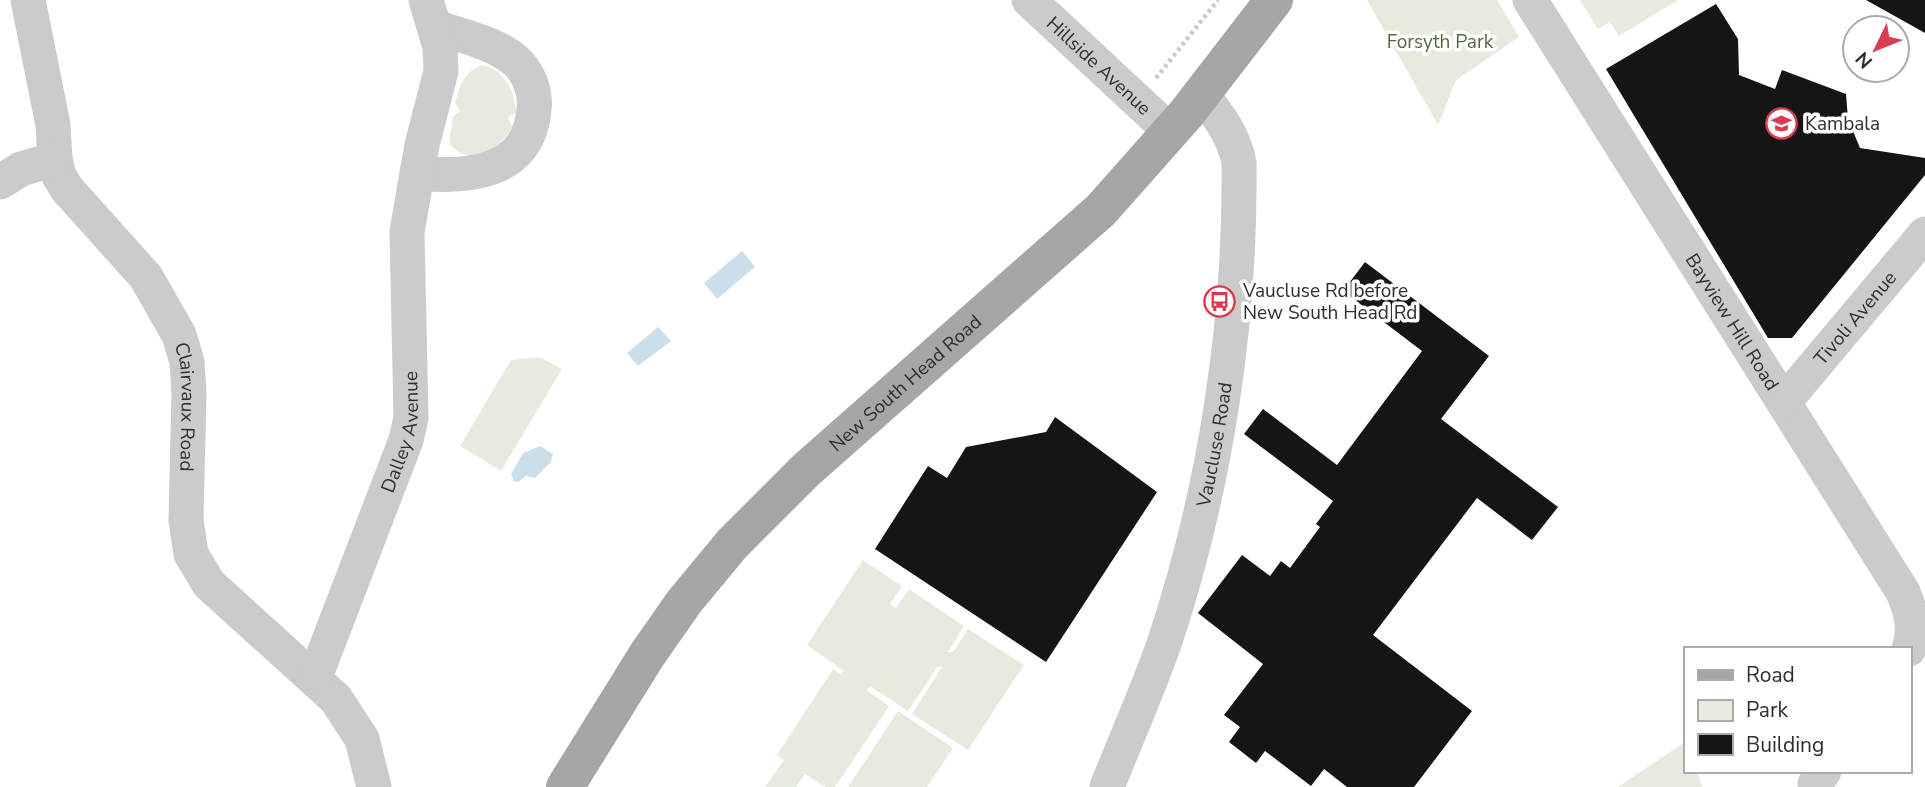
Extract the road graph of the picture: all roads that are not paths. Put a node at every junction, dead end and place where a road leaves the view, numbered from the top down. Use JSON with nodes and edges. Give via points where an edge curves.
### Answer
{"nodes":[{"id":1,"x":28,"y":0,"type":"edge"},
{"id":2,"x":1029,"y":0,"type":"edge"},
{"id":3,"x":1274,"y":0,"type":"edge"},
{"id":4,"x":1530,"y":0,"type":"edge"},
{"id":5,"x":431,"y":14,"type":"edge"},
{"id":6,"x":1202,"y":94,"type":"junction"},
{"id":7,"x":1171,"y":132,"type":"junction"},
{"id":8,"x":55,"y":159,"type":"junction"},
{"id":9,"x":417,"y":173,"type":"junction"},
{"id":10,"x":0,"y":182,"type":"edge"},
{"id":11,"x":1925,"y":234,"type":"edge"},
{"id":12,"x":1784,"y":402,"type":"junction"},
{"id":13,"x":1910,"y":647,"type":"edge"},
{"id":14,"x":315,"y":677,"type":"junction"},
{"id":15,"x":374,"y":787,"type":"edge"},
{"id":16,"x":565,"y":787,"type":"edge"},
{"id":17,"x":1107,"y":787,"type":"edge"}],
"edges":[{"from":1,"to":8,"type":"street","name":"Clairvaux Road","via":[[53,125]]},
{"from":2,"to":7,"type":"street","name":"Hillside Avenue"},
{"from":3,"to":6,"type":"main road","name":"New South Head Road"},
{"from":4,"to":12,"type":"street","name":"Bayview Hill Road"},
{"from":5,"to":9,"type":"street","name":"Dalley Avenue","via":[[441,71]]},
{"from":5,"to":9,"type":"street","name":"Dalley Avenue","via":[[513,58],[528,77],[533,116],[523,143],[499,165],[455,176]]},
{"from":6,"to":7,"type":"main road","name":"New South Head Road"},
{"from":6,"to":17,"type":"street","name":"Vaucluse Road","via":[[1236,144],[1239,163],[1224,395],[1176,605]]},
{"from":7,"to":16,"type":"main road","name":"New South Head Road","via":[[1101,210],[807,470],[732,544],[647,655]]},
{"from":8,"to":10,"type":"street","via":[[21,169]]},
{"from":8,"to":14,"type":"street","name":"Clairvaux Road","via":[[67,189],[146,277],[179,335],[189,383],[186,520],[191,554],[209,584],[234,610]]},
{"from":9,"to":14,"type":"street","name":"Dalley Avenue","via":[[407,232],[411,418]]},
{"from":11,"to":12,"type":"street","name":"Tivoli Avenue"},
{"from":12,"to":13,"type":"street","name":"Bayview Hill Road","via":[[1903,592],[1913,615]]},
{"from":14,"to":15,"type":"street","name":"Clairvaux Road","via":[[362,739]]}]}
